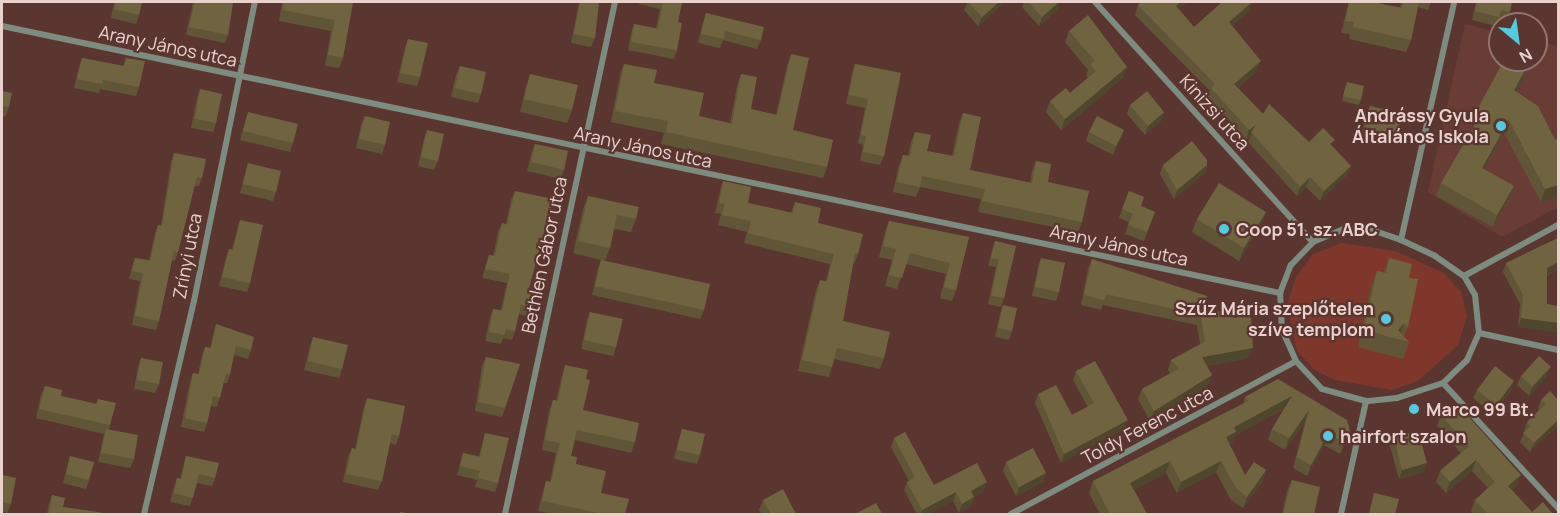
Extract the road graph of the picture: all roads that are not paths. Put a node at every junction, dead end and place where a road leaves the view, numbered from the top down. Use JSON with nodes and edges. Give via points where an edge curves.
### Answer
{"nodes":[{"id":1,"x":255,"y":2,"type":"edge"},
{"id":2,"x":615,"y":2,"type":"edge"},
{"id":3,"x":1095,"y":2,"type":"edge"},
{"id":4,"x":1454,"y":2,"type":"edge"},
{"id":5,"x":2,"y":26,"type":"edge"},
{"id":6,"x":239,"y":76,"type":"junction"},
{"id":7,"x":581,"y":149,"type":"junction"},
{"id":8,"x":1558,"y":225,"type":"edge"},
{"id":9,"x":1401,"y":240,"type":"junction"},
{"id":10,"x":1313,"y":242,"type":"junction"},
{"id":11,"x":1464,"y":276,"type":"junction"},
{"id":12,"x":1280,"y":293,"type":"junction"},
{"id":13,"x":1479,"y":333,"type":"junction"},
{"id":14,"x":1558,"y":350,"type":"edge"},
{"id":15,"x":1296,"y":361,"type":"junction"},
{"id":16,"x":1443,"y":383,"type":"junction"},
{"id":17,"x":1366,"y":401,"type":"junction"},
{"id":18,"x":1558,"y":508,"type":"edge"},
{"id":19,"x":144,"y":514,"type":"edge"},
{"id":20,"x":505,"y":514,"type":"edge"},
{"id":21,"x":1011,"y":514,"type":"edge"},
{"id":22,"x":1341,"y":514,"type":"edge"}],
"edges":[{"from":1,"to":6,"type":"street","name":"Zrínyi utca"},
{"from":2,"to":7,"type":"street","name":"Bethlen Gábor utca"},
{"from":3,"to":10,"type":"street","name":"Kinizsi utca"},
{"from":4,"to":9,"type":"street"},
{"from":5,"to":6,"type":"street","name":"Arany János utca"},
{"from":6,"to":7,"type":"street","name":"Arany János utca"},
{"from":6,"to":19,"type":"street","name":"Zrínyi utca","via":[[194,301]]},
{"from":7,"to":12,"type":"street","name":"Arany János utca"},
{"from":7,"to":20,"type":"street","name":"Bethlen Gábor utca"},
{"from":8,"to":11,"type":"street"},
{"from":9,"to":10,"type":"street","via":[[1375,231],[1344,229]]},
{"from":9,"to":11,"type":"street"},
{"from":10,"to":12,"type":"street","via":[[1291,265]]},
{"from":11,"to":13,"type":"street","via":[[1476,295]]},
{"from":12,"to":15,"type":"street","via":[[1281,330]]},
{"from":13,"to":14,"type":"street"},
{"from":13,"to":16,"type":"street","via":[[1467,360]]},
{"from":15,"to":17,"type":"street","via":[[1322,389]]},
{"from":15,"to":21,"type":"street","name":"Toldy Ferenc utca"},
{"from":16,"to":17,"type":"street","via":[[1397,398]]},
{"from":16,"to":18,"type":"street"},
{"from":17,"to":22,"type":"street"}]}
